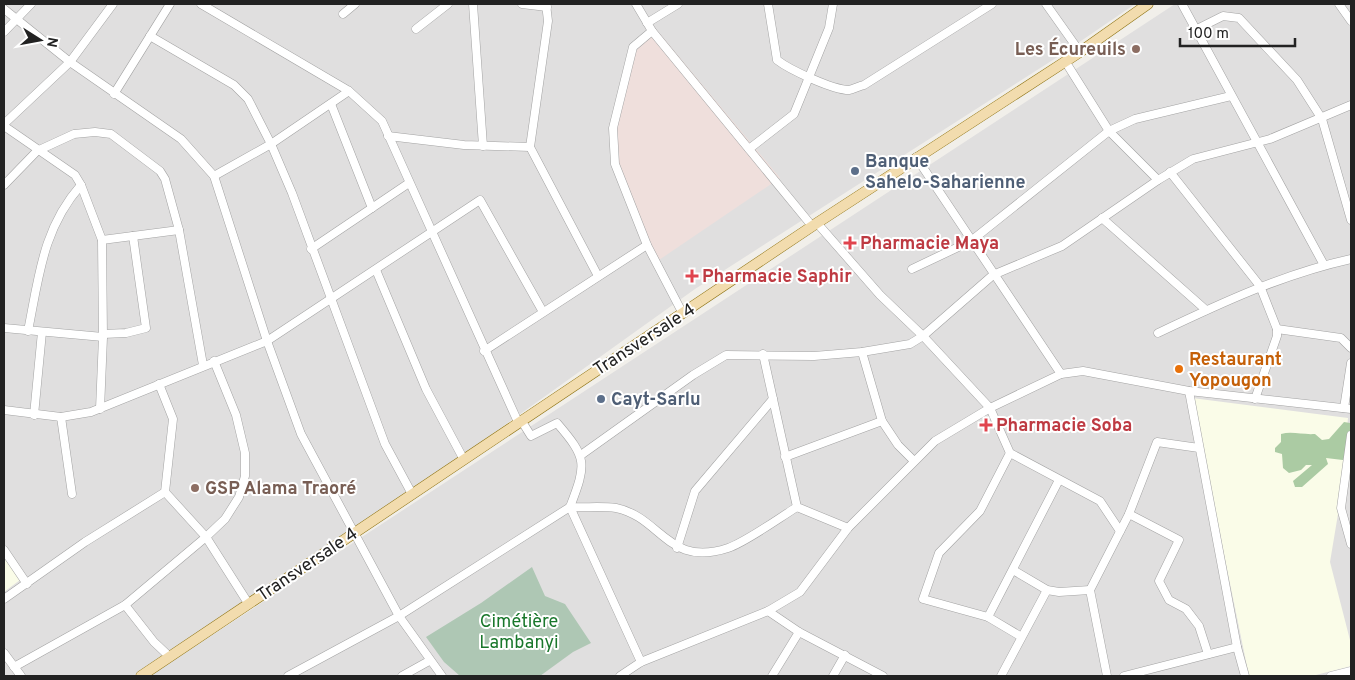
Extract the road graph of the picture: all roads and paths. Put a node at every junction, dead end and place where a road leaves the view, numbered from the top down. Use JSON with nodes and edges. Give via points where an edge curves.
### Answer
{"nodes":[{"id":1,"x":31,"y":4,"type":"edge"},
{"id":2,"x":114,"y":4,"type":"edge"},
{"id":3,"x":170,"y":4,"type":"edge"},
{"id":4,"x":201,"y":4,"type":"edge"},
{"id":5,"x":355,"y":4,"type":"edge"},
{"id":6,"x":448,"y":4,"type":"edge"},
{"id":7,"x":473,"y":4,"type":"edge"},
{"id":8,"x":522,"y":4,"type":"edge"},
{"id":9,"x":636,"y":4,"type":"edge"},
{"id":10,"x":678,"y":4,"type":"edge"},
{"id":11,"x":768,"y":4,"type":"edge"},
{"id":12,"x":833,"y":4,"type":"edge"},
{"id":13,"x":992,"y":4,"type":"edge"},
{"id":14,"x":1046,"y":4,"type":"edge"},
{"id":15,"x":1148,"y":4,"type":"edge"},
{"id":16,"x":1182,"y":4,"type":"edge"},
{"id":17,"x":1340,"y":4,"type":"edge"},
{"id":18,"x":546,"y":5,"type":"edge"},
{"id":19,"x":4,"y":9,"type":"edge"},
{"id":20,"x":343,"y":14,"type":"dead end"},
{"id":21,"x":17,"y":20,"type":"junction"},
{"id":22,"x":1351,"y":21,"type":"edge"},
{"id":23,"x":647,"y":23,"type":"junction"},
{"id":24,"x":416,"y":28,"type":"dead end"},
{"id":25,"x":1195,"y":30,"type":"junction"},
{"id":26,"x":652,"y":31,"type":"junction"},
{"id":27,"x":4,"y":32,"type":"edge"},
{"id":28,"x":150,"y":36,"type":"junction"},
{"id":29,"x":1080,"y":52,"type":"junction"},
{"id":30,"x":1064,"y":61,"type":"junction"},
{"id":31,"x":70,"y":62,"type":"junction"},
{"id":32,"x":809,"y":78,"type":"junction"},
{"id":33,"x":349,"y":91,"type":"junction"},
{"id":34,"x":114,"y":94,"type":"junction"},
{"id":35,"x":1231,"y":96,"type":"junction"},
{"id":36,"x":331,"y":104,"type":"junction"},
{"id":37,"x":1351,"y":105,"type":"edge"},
{"id":38,"x":1322,"y":118,"type":"junction"},
{"id":39,"x":4,"y":125,"type":"edge"},
{"id":40,"x":1109,"y":131,"type":"junction"},
{"id":41,"x":388,"y":136,"type":"junction"},
{"id":42,"x":1256,"y":143,"type":"junction"},
{"id":43,"x":271,"y":144,"type":"junction"},
{"id":44,"x":483,"y":146,"type":"junction"},
{"id":45,"x":530,"y":147,"type":"junction"},
{"id":46,"x":749,"y":149,"type":"junction"},
{"id":47,"x":37,"y":151,"type":"junction"},
{"id":48,"x":916,"y":157,"type":"junction"},
{"id":49,"x":1170,"y":172,"type":"junction"},
{"id":50,"x":214,"y":176,"type":"junction"},
{"id":51,"x":1158,"y":180,"type":"junction"},
{"id":52,"x":410,"y":183,"type":"junction"},
{"id":53,"x":81,"y":184,"type":"junction"},
{"id":54,"x":4,"y":185,"type":"edge"},
{"id":55,"x":372,"y":208,"type":"junction"},
{"id":56,"x":1102,"y":218,"type":"junction"},
{"id":57,"x":1351,"y":220,"type":"edge"},
{"id":58,"x":815,"y":224,"type":"junction"},
{"id":59,"x":179,"y":230,"type":"junction"},
{"id":60,"x":433,"y":231,"type":"junction"},
{"id":61,"x":133,"y":236,"type":"junction"},
{"id":62,"x":102,"y":240,"type":"junction"},
{"id":63,"x":971,"y":241,"type":"junction"},
{"id":64,"x":647,"y":246,"type":"junction"},
{"id":65,"x":311,"y":249,"type":"junction"},
{"id":66,"x":1351,"y":259,"type":"edge"},
{"id":67,"x":1324,"y":265,"type":"junction"},
{"id":68,"x":912,"y":269,"type":"dead end"},
{"id":69,"x":376,"y":270,"type":"junction"},
{"id":70,"x":993,"y":275,"type":"junction"},
{"id":71,"x":598,"y":276,"type":"junction"},
{"id":72,"x":1260,"y":286,"type":"junction"},
{"id":73,"x":330,"y":299,"type":"junction"},
{"id":74,"x":1206,"y":310,"type":"junction"},
{"id":75,"x":543,"y":312,"type":"junction"},
{"id":76,"x":683,"y":314,"type":"junction"},
{"id":77,"x":4,"y":328,"type":"edge"},
{"id":78,"x":1277,"y":329,"type":"junction"},
{"id":79,"x":28,"y":331,"type":"junction"},
{"id":80,"x":42,"y":332,"type":"junction"},
{"id":81,"x":1158,"y":333,"type":"dead end"},
{"id":82,"x":103,"y":336,"type":"junction"},
{"id":83,"x":923,"y":336,"type":"junction"},
{"id":84,"x":267,"y":342,"type":"junction"},
{"id":85,"x":1351,"y":348,"type":"edge"},
{"id":86,"x":484,"y":351,"type":"junction"},
{"id":87,"x":862,"y":352,"type":"junction"},
{"id":88,"x":763,"y":354,"type":"junction"},
{"id":89,"x":214,"y":361,"type":"junction"},
{"id":90,"x":1351,"y":363,"type":"edge"},
{"id":91,"x":203,"y":366,"type":"junction"},
{"id":92,"x":1061,"y":374,"type":"junction"},
{"id":93,"x":159,"y":384,"type":"junction"},
{"id":94,"x":1189,"y":391,"type":"junction"},
{"id":95,"x":773,"y":399,"type":"junction"},
{"id":96,"x":1255,"y":399,"type":"junction"},
{"id":97,"x":100,"y":408,"type":"junction"},
{"id":98,"x":990,"y":408,"type":"junction"},
{"id":99,"x":1348,"y":409,"type":"edge"},
{"id":100,"x":4,"y":410,"type":"edge"},
{"id":101,"x":34,"y":415,"type":"junction"},
{"id":102,"x":60,"y":417,"type":"junction"},
{"id":103,"x":520,"y":421,"type":"junction"},
{"id":104,"x":882,"y":421,"type":"junction"},
{"id":105,"x":1351,"y":435,"type":"edge"},
{"id":106,"x":1199,"y":448,"type":"junction"},
{"id":107,"x":1010,"y":453,"type":"junction"},
{"id":108,"x":581,"y":456,"type":"junction"},
{"id":109,"x":785,"y":458,"type":"junction"},
{"id":110,"x":464,"y":460,"type":"junction"},
{"id":111,"x":914,"y":461,"type":"junction"},
{"id":112,"x":1059,"y":480,"type":"junction"},
{"id":113,"x":164,"y":492,"type":"junction"},
{"id":114,"x":72,"y":494,"type":"dead end"},
{"id":115,"x":412,"y":494,"type":"junction"},
{"id":116,"x":570,"y":507,"type":"junction"},
{"id":117,"x":797,"y":507,"type":"junction"},
{"id":118,"x":1129,"y":514,"type":"junction"},
{"id":119,"x":848,"y":528,"type":"junction"},
{"id":120,"x":1120,"y":531,"type":"junction"},
{"id":121,"x":354,"y":533,"type":"junction"},
{"id":122,"x":206,"y":537,"type":"junction"},
{"id":123,"x":1351,"y":544,"type":"edge"},
{"id":124,"x":677,"y":548,"type":"junction"},
{"id":125,"x":4,"y":550,"type":"edge"},
{"id":126,"x":1013,"y":570,"type":"junction"},
{"id":127,"x":27,"y":584,"type":"junction"},
{"id":128,"x":1047,"y":590,"type":"junction"},
{"id":129,"x":1090,"y":590,"type":"junction"},
{"id":130,"x":4,"y":599,"type":"edge"},
{"id":131,"x":248,"y":603,"type":"junction"},
{"id":132,"x":125,"y":605,"type":"junction"},
{"id":133,"x":768,"y":611,"type":"junction"},
{"id":134,"x":398,"y":616,"type":"junction"},
{"id":135,"x":988,"y":617,"type":"junction"},
{"id":136,"x":799,"y":632,"type":"junction"},
{"id":137,"x":1020,"y":636,"type":"junction"},
{"id":138,"x":1238,"y":647,"type":"junction"},
{"id":139,"x":4,"y":653,"type":"edge"},
{"id":140,"x":1208,"y":654,"type":"junction"},
{"id":141,"x":845,"y":655,"type":"junction"},
{"id":142,"x":170,"y":657,"type":"junction"},
{"id":143,"x":429,"y":661,"type":"junction"},
{"id":144,"x":641,"y":662,"type":"junction"},
{"id":145,"x":14,"y":667,"type":"junction"},
{"id":146,"x":1351,"y":671,"type":"edge"},
{"id":147,"x":21,"y":676,"type":"edge"},
{"id":148,"x":141,"y":676,"type":"edge"},
{"id":149,"x":288,"y":676,"type":"edge"},
{"id":150,"x":402,"y":676,"type":"edge"},
{"id":151,"x":442,"y":676,"type":"edge"},
{"id":152,"x":620,"y":676,"type":"edge"},
{"id":153,"x":772,"y":676,"type":"edge"},
{"id":154,"x":833,"y":676,"type":"edge"},
{"id":155,"x":883,"y":676,"type":"edge"},
{"id":156,"x":1001,"y":676,"type":"edge"},
{"id":157,"x":1107,"y":676,"type":"edge"},
{"id":158,"x":1124,"y":676,"type":"edge"},
{"id":159,"x":1245,"y":676,"type":"edge"},
{"id":160,"x":1331,"y":676,"type":"edge"}],
"edges":[{"from":1,"to":21,"type":"street"},
{"from":2,"to":31,"type":"street"},
{"from":3,"to":28,"type":"street"},
{"from":4,"to":33,"type":"street"},
{"from":5,"to":20,"type":"street"},
{"from":6,"to":24,"type":"street"},
{"from":7,"to":44,"type":"street"},
{"from":8,"to":18,"type":"street"},
{"from":9,"to":23,"type":"street"},
{"from":10,"to":23,"type":"street"},
{"from":11,"to":32,"type":"street","via":[[777,60]]},
{"from":12,"to":32,"type":"street","via":[[829,28]]},
{"from":13,"to":32,"type":"street","via":[[864,85],[848,90]]},
{"from":14,"to":29,"type":"street"},
{"from":15,"to":29,"type":"main road","name":"Transversale 4"},
{"from":16,"to":25,"type":"street"},
{"from":17,"to":22,"type":"street"},
{"from":18,"to":45,"type":"street","via":[[548,21]]},
{"from":19,"to":21,"type":"street"},
{"from":21,"to":27,"type":"street"},
{"from":21,"to":31,"type":"street"},
{"from":23,"to":26,"type":"street"},
{"from":25,"to":35,"type":"street"},
{"from":25,"to":38,"type":"street","via":[[1223,16],[1239,18],[1297,80]]},
{"from":26,"to":46,"type":"street"},
{"from":26,"to":64,"type":"street","via":[[633,47],[613,128],[615,164]]},
{"from":28,"to":34,"type":"street"},
{"from":28,"to":43,"type":"street","via":[[234,85],[248,99]]},
{"from":29,"to":30,"type":"main road","name":"Transversale 4"},
{"from":30,"to":40,"type":"street"},
{"from":30,"to":48,"type":"main road","name":"Transversale 4"},
{"from":31,"to":34,"type":"street"},
{"from":31,"to":39,"type":"street"},
{"from":32,"to":46,"type":"street","via":[[794,114]]},
{"from":33,"to":36,"type":"street"},
{"from":33,"to":41,"type":"street","via":[[382,121]]},
{"from":34,"to":50,"type":"street","via":[[181,139]]},
{"from":35,"to":40,"type":"street","via":[[1135,119]]},
{"from":35,"to":42,"type":"street"},
{"from":36,"to":43,"type":"street"},
{"from":36,"to":55,"type":"street"},
{"from":37,"to":38,"type":"street"},
{"from":38,"to":42,"type":"street"},
{"from":38,"to":57,"type":"street"},
{"from":39,"to":47,"type":"street"},
{"from":40,"to":51,"type":"street"},
{"from":40,"to":63,"type":"street"},
{"from":41,"to":44,"type":"street"},
{"from":41,"to":52,"type":"street"},
{"from":42,"to":49,"type":"street","via":[[1193,159]]},
{"from":42,"to":67,"type":"street"},
{"from":43,"to":50,"type":"street"},
{"from":43,"to":65,"type":"street"},
{"from":44,"to":45,"type":"street"},
{"from":45,"to":71,"type":"street"},
{"from":46,"to":58,"type":"street"},
{"from":47,"to":53,"type":"street","via":[[75,175]]},
{"from":47,"to":54,"type":"street"},
{"from":47,"to":59,"type":"street","via":[[74,134],[110,134],[160,171]]},
{"from":48,"to":58,"type":"main road","name":"Transversale 4"},
{"from":48,"to":63,"type":"street"},
{"from":49,"to":51,"type":"street"},
{"from":49,"to":72,"type":"street"},
{"from":50,"to":84,"type":"street"},
{"from":51,"to":56,"type":"street"},
{"from":52,"to":55,"type":"street"},
{"from":52,"to":60,"type":"street"},
{"from":53,"to":62,"type":"street"},
{"from":53,"to":79,"type":"street","via":[[65,203],[48,238]]},
{"from":55,"to":65,"type":"street"},
{"from":56,"to":70,"type":"street","via":[[1062,246]]},
{"from":56,"to":74,"type":"street"},
{"from":58,"to":76,"type":"main road","name":"Transversale 4"},
{"from":58,"to":83,"type":"street"},
{"from":59,"to":61,"type":"street"},
{"from":59,"to":91,"type":"street"},
{"from":60,"to":69,"type":"street"},
{"from":60,"to":75,"type":"street","via":[[480,200]]},
{"from":60,"to":86,"type":"street"},
{"from":61,"to":62,"type":"street"},
{"from":61,"to":82,"type":"street","via":[[146,328]]},
{"from":62,"to":82,"type":"street"},
{"from":63,"to":68,"type":"street"},
{"from":63,"to":70,"type":"street"},
{"from":64,"to":71,"type":"street"},
{"from":64,"to":76,"type":"street"},
{"from":65,"to":73,"type":"street"},
{"from":66,"to":67,"type":"street"},
{"from":67,"to":72,"type":"street"},
{"from":69,"to":73,"type":"street"},
{"from":69,"to":110,"type":"street","via":[[426,389]]},
{"from":70,"to":83,"type":"street"},
{"from":70,"to":92,"type":"street"},
{"from":71,"to":75,"type":"street"},
{"from":72,"to":74,"type":"street"},
{"from":72,"to":78,"type":"street"},
{"from":73,"to":84,"type":"street"},
{"from":73,"to":115,"type":"street","via":[[385,444]]},
{"from":74,"to":81,"type":"street"},
{"from":75,"to":86,"type":"street"},
{"from":76,"to":103,"type":"main road","name":"Transversale 4"},
{"from":77,"to":79,"type":"street"},
{"from":78,"to":85,"type":"street","via":[[1341,338]]},
{"from":78,"to":96,"type":"street"},
{"from":79,"to":80,"type":"street"},
{"from":80,"to":82,"type":"street"},
{"from":80,"to":101,"type":"street"},
{"from":82,"to":97,"type":"street"},
{"from":83,"to":87,"type":"street","via":[[910,344]]},
{"from":83,"to":98,"type":"street"},
{"from":84,"to":89,"type":"street"},
{"from":84,"to":121,"type":"street","via":[[301,434]]},
{"from":86,"to":103,"type":"street"},
{"from":87,"to":88,"type":"street","via":[[814,356]]},
{"from":87,"to":104,"type":"street"},
{"from":88,"to":95,"type":"street"},
{"from":88,"to":108,"type":"street","via":[[726,355]]},
{"from":89,"to":91,"type":"street"},
{"from":89,"to":122,"type":"street","via":[[236,414],[245,453],[245,476],[239,497],[225,519]]},
{"from":90,"to":99,"type":"street"},
{"from":91,"to":93,"type":"street"},
{"from":92,"to":94,"type":"street","via":[[1083,371]]},
{"from":92,"to":98,"type":"street"},
{"from":93,"to":97,"type":"street"},
{"from":93,"to":113,"type":"street","via":[[173,419]]},
{"from":94,"to":96,"type":"street"},
{"from":94,"to":106,"type":"street"},
{"from":95,"to":109,"type":"street"},
{"from":95,"to":124,"type":"street","via":[[695,491]]},
{"from":96,"to":99,"type":"street"},
{"from":97,"to":102,"type":"street"},
{"from":98,"to":107,"type":"street"},
{"from":98,"to":111,"type":"street","via":[[935,441]]},
{"from":100,"to":101,"type":"street"},
{"from":101,"to":102,"type":"street"},
{"from":102,"to":114,"type":"street"},
{"from":103,"to":108,"type":"street","via":[[531,436],[556,423]]},
{"from":103,"to":110,"type":"main road","name":"Transversale 4"},
{"from":104,"to":109,"type":"street"},
{"from":104,"to":111,"type":"street"},
{"from":105,"to":123,"type":"street","via":[[1342,508]]},
{"from":106,"to":118,"type":"street","via":[[1157,442]]},
{"from":106,"to":138,"type":"street"},
{"from":107,"to":112,"type":"street"},
{"from":107,"to":135,"type":"street","via":[[980,511],[940,553],[923,599]]},
{"from":108,"to":116,"type":"street","via":[[580,482]]},
{"from":109,"to":117,"type":"street"},
{"from":110,"to":115,"type":"main road","name":"Transversale 4"},
{"from":111,"to":119,"type":"street"},
{"from":112,"to":120,"type":"street","via":[[1100,501]]},
{"from":112,"to":126,"type":"street"},
{"from":113,"to":122,"type":"street"},
{"from":113,"to":127,"type":"street","via":[[85,542]]},
{"from":115,"to":121,"type":"main road","name":"Transversale 4"},
{"from":116,"to":124,"type":"street","via":[[616,508],[642,520]]},
{"from":116,"to":134,"type":"street"},
{"from":116,"to":144,"type":"street"},
{"from":117,"to":119,"type":"street"},
{"from":117,"to":124,"type":"street","via":[[730,548],[710,552]]},
{"from":118,"to":120,"type":"street"},
{"from":118,"to":140,"type":"street","via":[[1179,540],[1159,581],[1169,600],[1186,610],[1199,626]]},
{"from":119,"to":133,"type":"street","via":[[800,592]]},
{"from":120,"to":129,"type":"street"},
{"from":121,"to":131,"type":"main road","name":"Transversale 4"},
{"from":121,"to":134,"type":"street"},
{"from":122,"to":131,"type":"street"},
{"from":122,"to":132,"type":"street"},
{"from":125,"to":127,"type":"street"},
{"from":126,"to":128,"type":"street"},
{"from":126,"to":135,"type":"street"},
{"from":127,"to":130,"type":"street"},
{"from":128,"to":129,"type":"street"},
{"from":128,"to":137,"type":"street"},
{"from":129,"to":157,"type":"street"},
{"from":131,"to":142,"type":"main road","name":"Transversale 4"},
{"from":132,"to":142,"type":"street"},
{"from":132,"to":145,"type":"street"},
{"from":133,"to":136,"type":"street"},
{"from":133,"to":144,"type":"street"},
{"from":134,"to":143,"type":"street"},
{"from":134,"to":149,"type":"street"},
{"from":135,"to":137,"type":"street"},
{"from":136,"to":141,"type":"street"},
{"from":136,"to":153,"type":"street"},
{"from":137,"to":156,"type":"street"},
{"from":138,"to":140,"type":"street"},
{"from":138,"to":159,"type":"street"},
{"from":139,"to":145,"type":"street"},
{"from":140,"to":158,"type":"street"},
{"from":141,"to":154,"type":"street"},
{"from":141,"to":155,"type":"street"},
{"from":142,"to":148,"type":"main road","name":"Transversale 4"},
{"from":143,"to":150,"type":"street"},
{"from":143,"to":151,"type":"street"},
{"from":144,"to":152,"type":"street"},
{"from":145,"to":147,"type":"street"},
{"from":146,"to":160,"type":"street"}]}
